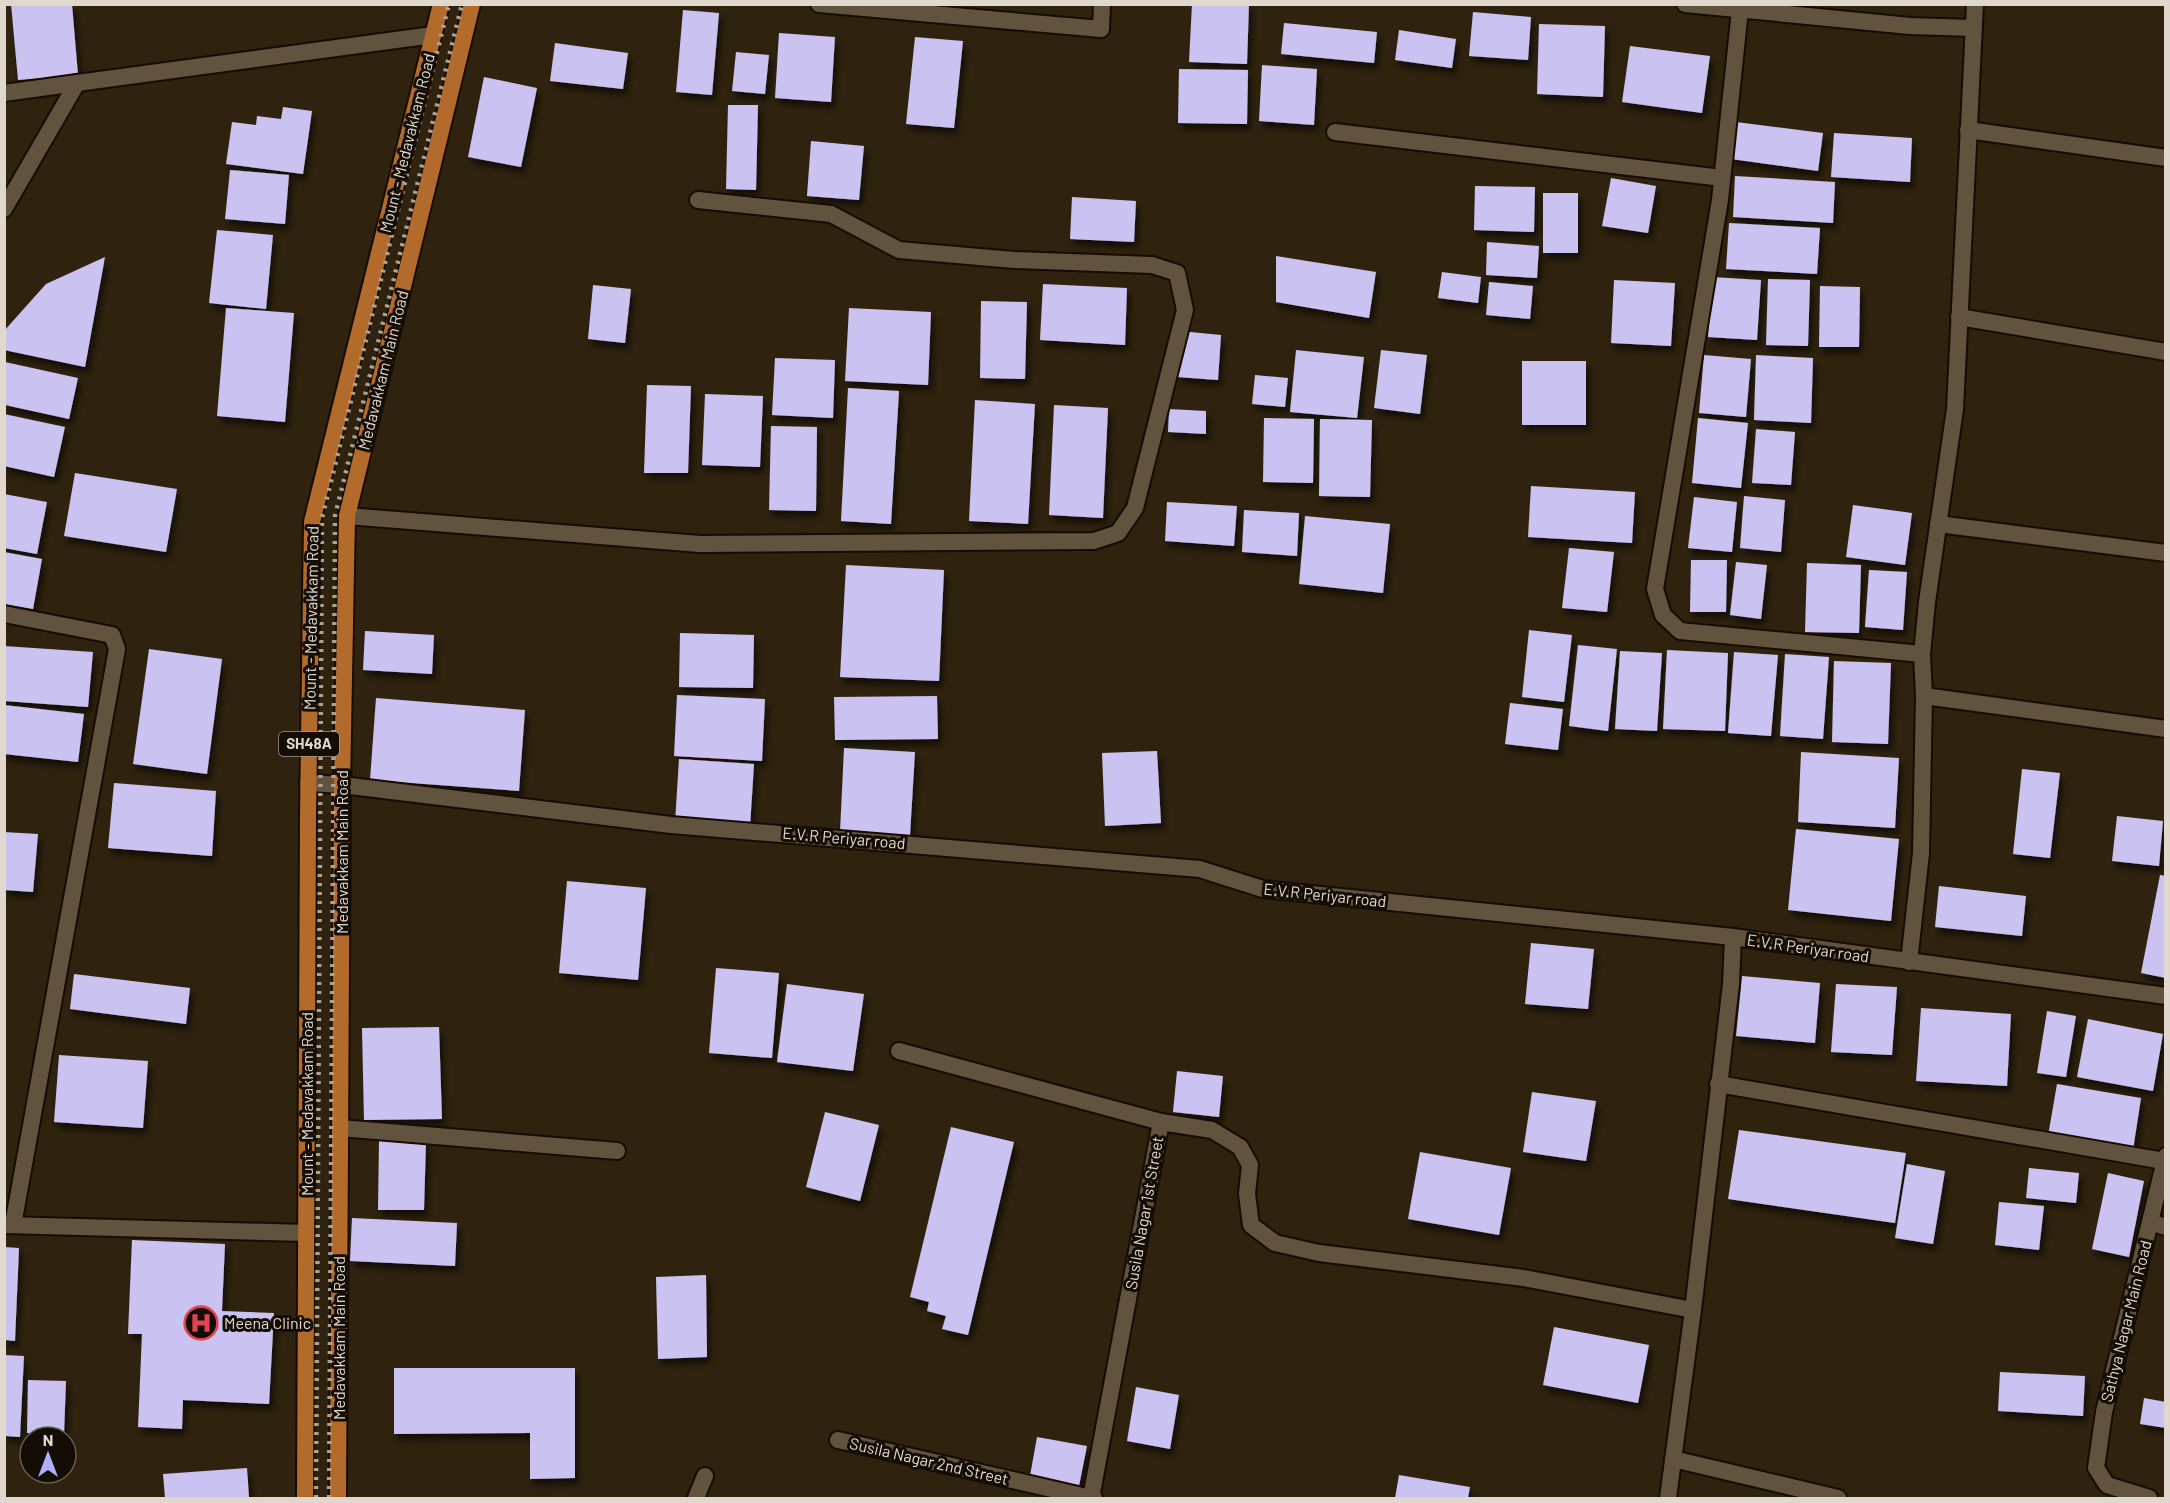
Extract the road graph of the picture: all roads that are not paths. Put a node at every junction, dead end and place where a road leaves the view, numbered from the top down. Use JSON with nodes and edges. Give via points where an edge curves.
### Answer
{"nodes":[{"id":1,"x":441,"y":4,"type":"edge"},
{"id":2,"x":472,"y":4,"type":"edge"},
{"id":3,"x":819,"y":4,"type":"edge"},
{"id":4,"x":1102,"y":4,"type":"edge"},
{"id":5,"x":1685,"y":4,"type":"edge"},
{"id":6,"x":1975,"y":4,"type":"edge"},
{"id":7,"x":1763,"y":8,"type":"edge"},
{"id":8,"x":1740,"y":10,"type":"junction"},
{"id":9,"x":1972,"y":28,"type":"junction"},
{"id":10,"x":433,"y":35,"type":"junction"},
{"id":11,"x":77,"y":82,"type":"junction"},
{"id":12,"x":4,"y":93,"type":"edge"},
{"id":13,"x":1968,"y":130,"type":"junction"},
{"id":14,"x":1335,"y":132,"type":"dead end"},
{"id":15,"x":2166,"y":158,"type":"edge"},
{"id":16,"x":1722,"y":178,"type":"junction"},
{"id":17,"x":698,"y":200,"type":"dead end"},
{"id":18,"x":4,"y":210,"type":"edge"},
{"id":19,"x":1959,"y":316,"type":"junction"},
{"id":20,"x":2166,"y":352,"type":"edge"},
{"id":21,"x":347,"y":516,"type":"junction"},
{"id":22,"x":1938,"y":524,"type":"junction"},
{"id":23,"x":2166,"y":553,"type":"edge"},
{"id":24,"x":4,"y":614,"type":"edge"},
{"id":25,"x":1922,"y":654,"type":"junction"},
{"id":26,"x":1924,"y":696,"type":"junction"},
{"id":27,"x":2166,"y":729,"type":"edge"},
{"id":28,"x":308,"y":783,"type":"junction"},
{"id":29,"x":342,"y":785,"type":"junction"},
{"id":30,"x":1733,"y":937,"type":"junction"},
{"id":31,"x":1909,"y":962,"type":"junction"},
{"id":32,"x":2166,"y":996,"type":"edge"},
{"id":33,"x":898,"y":1051,"type":"dead end"},
{"id":34,"x":1718,"y":1084,"type":"junction"},
{"id":35,"x":1161,"y":1122,"type":"junction"},
{"id":36,"x":340,"y":1128,"type":"junction"},
{"id":37,"x":617,"y":1151,"type":"dead end"},
{"id":38,"x":2165,"y":1159,"type":"edge"},
{"id":39,"x":2158,"y":1224,"type":"edge"},
{"id":40,"x":9,"y":1225,"type":"edge"},
{"id":41,"x":306,"y":1233,"type":"junction"},
{"id":42,"x":1693,"y":1310,"type":"junction"},
{"id":43,"x":838,"y":1440,"type":"dead end"},
{"id":44,"x":1673,"y":1459,"type":"junction"},
{"id":45,"x":705,"y":1476,"type":"dead end"},
{"id":46,"x":305,"y":1498,"type":"edge"},
{"id":47,"x":338,"y":1498,"type":"edge"},
{"id":48,"x":696,"y":1498,"type":"edge"},
{"id":49,"x":1093,"y":1498,"type":"edge"},
{"id":50,"x":1668,"y":1498,"type":"edge"},
{"id":51,"x":1838,"y":1498,"type":"edge"},
{"id":52,"x":2149,"y":1498,"type":"edge"}],
"edges":[{"from":1,"to":10,"type":"main road","name":"Mount - Medavakkam Road","number":"SH48A"},
{"from":2,"to":21,"type":"main road","name":"Medavakkam Main Road","number":"SH48A"},
{"from":3,"to":4,"type":"street","via":[[1101,29]]},
{"from":5,"to":8,"type":"street"},
{"from":6,"to":9,"type":"street"},
{"from":7,"to":8,"type":"street"},
{"from":7,"to":9,"type":"street","via":[[1911,26]]},
{"from":8,"to":16,"type":"street"},
{"from":9,"to":13,"type":"street"},
{"from":10,"to":11,"type":"street"},
{"from":10,"to":28,"type":"main road","name":"Mount - Medavakkam Road","number":"SH48A","via":[[312,522]]},
{"from":11,"to":12,"type":"street"},
{"from":11,"to":18,"type":"street"},
{"from":13,"to":15,"type":"street"},
{"from":13,"to":19,"type":"street"},
{"from":14,"to":16,"type":"street"},
{"from":16,"to":25,"type":"street","via":[[1655,589],[1664,615],[1680,631]]},
{"from":17,"to":21,"type":"street","via":[[831,214],[898,250],[1014,260],[1152,265],[1177,273],[1185,310],[1135,508],[1118,533],[1094,541],[700,544]]},
{"from":19,"to":20,"type":"street"},
{"from":19,"to":22,"type":"street","via":[[1955,409]]},
{"from":21,"to":29,"type":"main road","name":"Medavakkam Main Road","number":"SH48A"},
{"from":22,"to":23,"type":"street"},
{"from":22,"to":25,"type":"street"},
{"from":24,"to":40,"type":"street","via":[[112,634],[117,649]]},
{"from":25,"to":26,"type":"street"},
{"from":26,"to":27,"type":"street"},
{"from":26,"to":31,"type":"street","via":[[1921,853]]},
{"from":28,"to":29,"type":"street","name":"E.V.R Periyar road"},
{"from":28,"to":41,"type":"main road","name":"Mount - Medavakkam Road","number":"SH48A"},
{"from":29,"to":30,"type":"street","name":"E.V.R Periyar road","via":[[671,825],[1200,869],[1263,889]]},
{"from":29,"to":36,"type":"main road","name":"Medavakkam Main Road","number":"SH48A"},
{"from":30,"to":31,"type":"street","name":"E.V.R Periyar road"},
{"from":30,"to":34,"type":"street"},
{"from":31,"to":32,"type":"street","name":"E.V.R Periyar road"},
{"from":33,"to":35,"type":"street","name":"Susila Nagar 1st Street"},
{"from":34,"to":38,"type":"street"},
{"from":34,"to":42,"type":"street"},
{"from":35,"to":42,"type":"street","via":[[1212,1130],[1240,1147],[1250,1165],[1247,1194],[1251,1224],[1275,1243],[1318,1253],[1524,1278]]},
{"from":35,"to":49,"type":"street","name":"Susila Nagar 1st Street"},
{"from":36,"to":37,"type":"street"},
{"from":36,"to":47,"type":"main road","name":"Medavakkam Main Road","number":"SH48A"},
{"from":38,"to":39,"type":"street","name":"Sathya Nagar Main Road"},
{"from":39,"to":52,"type":"street","name":"Sathya Nagar Main Road","via":[[2104,1412],[2096,1468],[2107,1485]]},
{"from":40,"to":41,"type":"street"},
{"from":41,"to":46,"type":"main road","name":"Mount - Medavakkam Road","number":"SH48A"},
{"from":42,"to":44,"type":"street"},
{"from":43,"to":49,"type":"street","name":"Susila Nagar 2nd Street"},
{"from":44,"to":50,"type":"street"},
{"from":44,"to":51,"type":"street"},
{"from":45,"to":48,"type":"street"}]}
